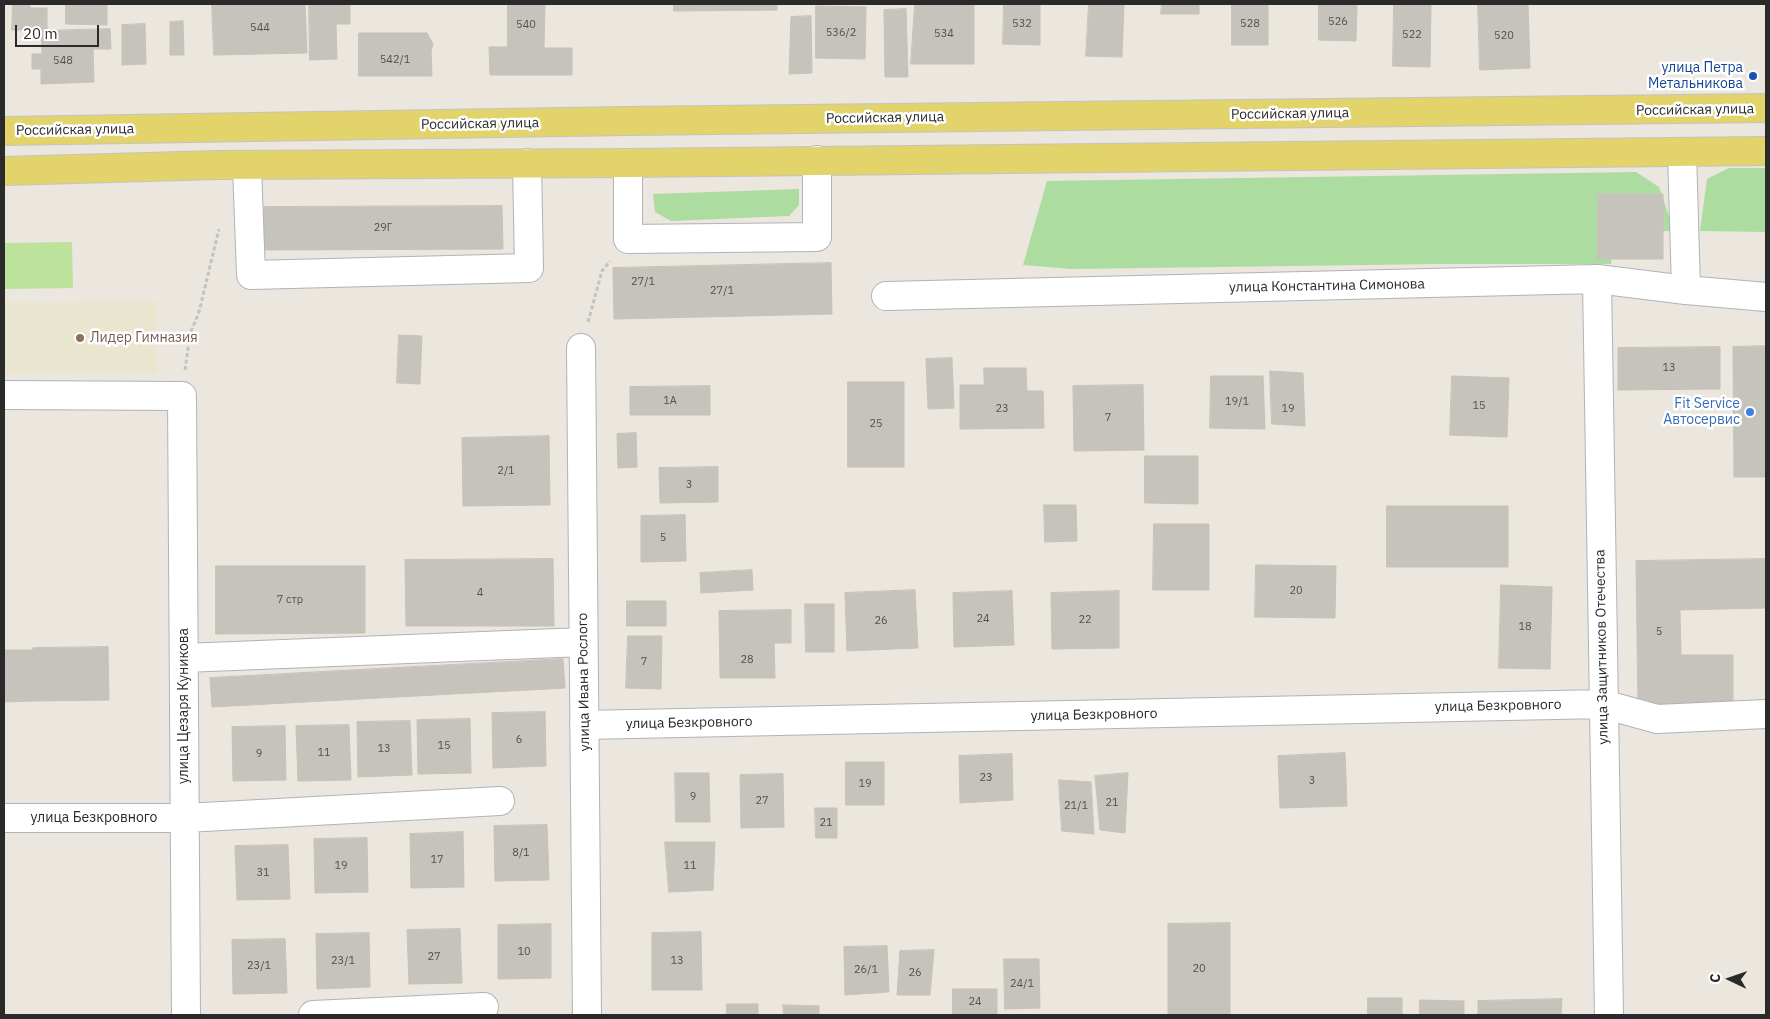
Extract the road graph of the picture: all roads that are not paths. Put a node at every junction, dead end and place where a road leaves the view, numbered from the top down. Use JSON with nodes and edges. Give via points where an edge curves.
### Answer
{"nodes":[{"id":1,"x":1766,"y":108,"type":"edge"},
{"id":2,"x":4,"y":131,"type":"edge"},
{"id":3,"x":1766,"y":150,"type":"edge"},
{"id":4,"x":1682,"y":152,"type":"junction"},
{"id":5,"x":817,"y":160,"type":"junction"},
{"id":6,"x":527,"y":163,"type":"junction"},
{"id":7,"x":628,"y":163,"type":"junction"},
{"id":8,"x":247,"y":165,"type":"junction"},
{"id":9,"x":4,"y":171,"type":"edge"},
{"id":10,"x":1597,"y":279,"type":"junction"},
{"id":11,"x":1686,"y":290,"type":"junction"},
{"id":12,"x":886,"y":296,"type":"dead end"},
{"id":13,"x":1766,"y":297,"type":"edge"},
{"id":14,"x":581,"y":348,"type":"road end"},
{"id":15,"x":4,"y":395,"type":"edge"},
{"id":16,"x":583,"y":642,"type":"junction"},
{"id":17,"x":184,"y":658,"type":"junction"},
{"id":18,"x":1603,"y":704,"type":"junction"},
{"id":19,"x":1766,"y":714,"type":"edge"},
{"id":20,"x":584,"y":725,"type":"junction"},
{"id":21,"x":500,"y":801,"type":"dead end"},
{"id":22,"x":4,"y":818,"type":"edge"},
{"id":23,"x":184,"y":818,"type":"junction"},
{"id":24,"x":484,"y":1007,"type":"dead end"},
{"id":25,"x":186,"y":1015,"type":"edge"},
{"id":26,"x":313,"y":1015,"type":"edge"},
{"id":27,"x":587,"y":1015,"type":"edge"},
{"id":28,"x":1609,"y":1015,"type":"edge"}],
"edges":[{"from":1,"to":2,"type":"main road","name":"Российская улица"},
{"from":3,"to":4,"type":"main road"},
{"from":4,"to":5,"type":"main road"},
{"from":4,"to":11,"type":"street"},
{"from":5,"to":7,"type":"main road"},
{"from":5,"to":7,"type":"street","via":[[817,237],[628,239]]},
{"from":6,"to":7,"type":"main road"},
{"from":6,"to":8,"type":"main road"},
{"from":6,"to":8,"type":"street","via":[[529,268],[250,275]]},
{"from":8,"to":9,"type":"main road"},
{"from":10,"to":11,"type":"street","name":"улица Константина Симонова"},
{"from":10,"to":12,"type":"street","name":"улица Константина Симонова"},
{"from":10,"to":18,"type":"street","name":"улица Защитников Отечества"},
{"from":11,"to":13,"type":"street","name":"улица Константина Симонова"},
{"from":14,"to":16,"type":"street","name":"улица Ивана Рослого","via":[[573,401]]},
{"from":15,"to":17,"type":"street","name":"улица Цезаря Куникова","via":[[182,396]]},
{"from":16,"to":17,"type":"street"},
{"from":16,"to":20,"type":"street","name":"улица Ивана Рослого"},
{"from":17,"to":23,"type":"street","name":"улица Цезаря Куникова"},
{"from":18,"to":19,"type":"street","name":"улица Безкровного","via":[[1657,718]]},
{"from":18,"to":20,"type":"street","name":"улица Безкровного"},
{"from":18,"to":28,"type":"street","name":"улица Защитников Отечества"},
{"from":20,"to":27,"type":"street","name":"улица Ивана Рослого"},
{"from":21,"to":23,"type":"street","name":"улица Безкровного"},
{"from":22,"to":23,"type":"street","name":"улица Безкровного"},
{"from":23,"to":25,"type":"street","name":"улица Цезаря Куникова"},
{"from":24,"to":26,"type":"street"}]}
